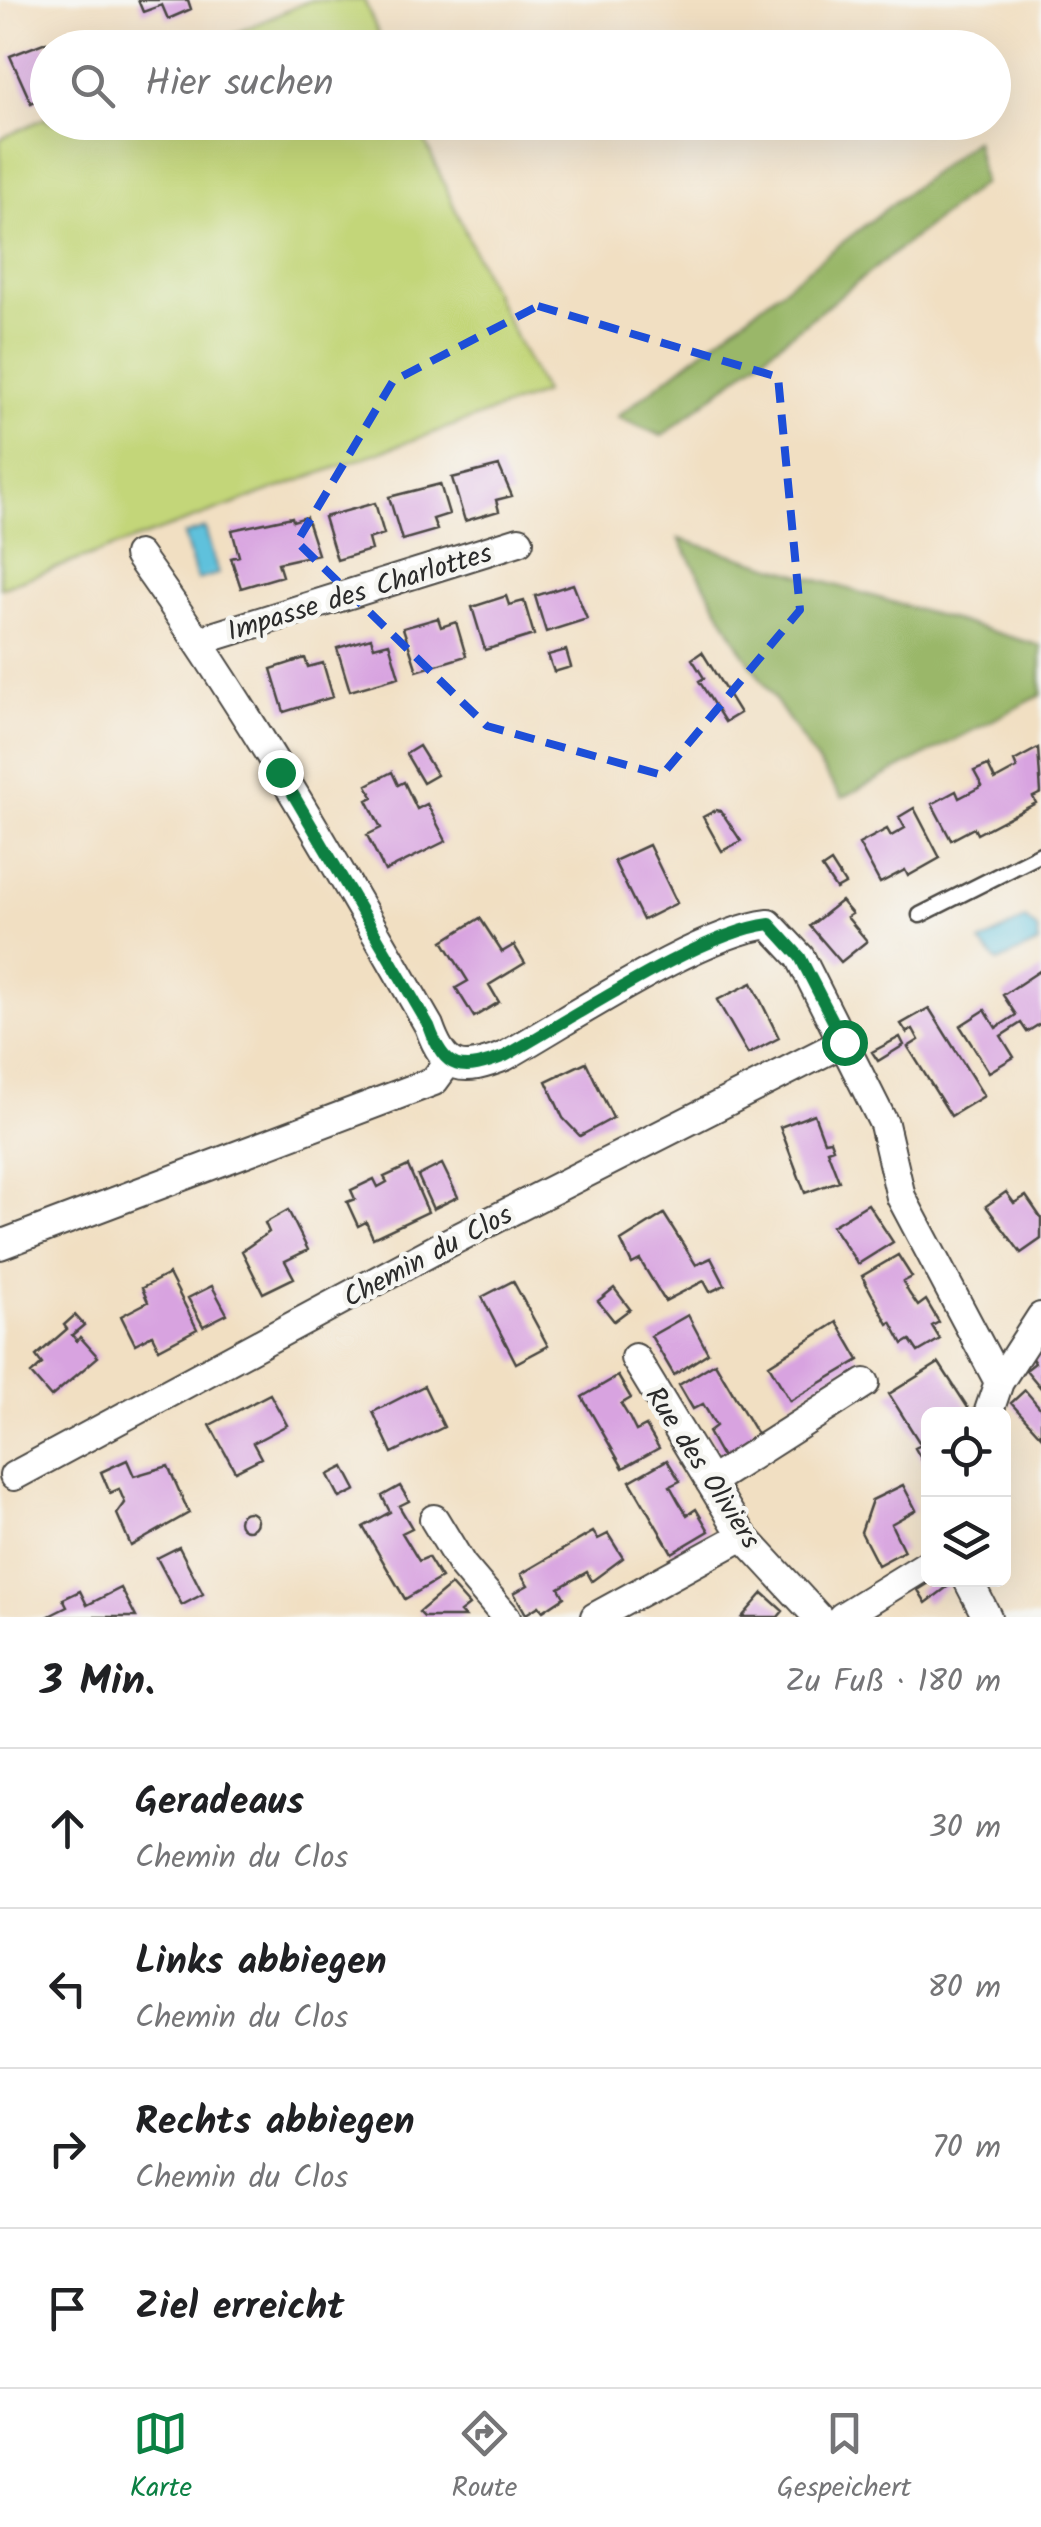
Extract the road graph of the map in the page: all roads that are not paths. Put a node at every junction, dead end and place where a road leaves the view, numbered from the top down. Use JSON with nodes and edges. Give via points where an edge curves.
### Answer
{"nodes":[{"id":1,"x":519,"y":541,"type":"dead end"},
{"id":2,"x":138,"y":556,"type":"dead end"},
{"id":3,"x":199,"y":640,"type":"junction"},
{"id":4,"x":1041,"y":854,"type":"edge"},
{"id":5,"x":920,"y":914,"type":"dead end"},
{"id":6,"x":844,"y":1042,"type":"junction"},
{"id":7,"x":448,"y":1062,"type":"junction"},
{"id":8,"x":0,"y":1245,"type":"edge"},
{"id":9,"x":1041,"y":1316,"type":"edge"},
{"id":10,"x":635,"y":1358,"type":"dead end"},
{"id":11,"x":999,"y":1382,"type":"junction"},
{"id":12,"x":865,"y":1383,"type":"dead end"},
{"id":13,"x":990,"y":1407,"type":"edge"},
{"id":14,"x":14,"y":1476,"type":"dead end"},
{"id":15,"x":710,"y":1482,"type":"junction"},
{"id":16,"x":434,"y":1519,"type":"dead end"},
{"id":17,"x":743,"y":1536,"type":"junction"},
{"id":18,"x":921,"y":1568,"type":"edge"},
{"id":19,"x":971,"y":1587,"type":"edge"},
{"id":20,"x":506,"y":1617,"type":"edge"},
{"id":21,"x":595,"y":1617,"type":"edge"},
{"id":22,"x":818,"y":1617,"type":"edge"},
{"id":23,"x":842,"y":1617,"type":"edge"},
{"id":24,"x":986,"y":1617,"type":"edge"}],
"edges":[{"from":1,"to":3,"type":"street","name":"Impasse des Charlottes"},
{"from":2,"to":3,"type":"street"},
{"from":3,"to":7,"type":"street"},
{"from":4,"to":5,"type":"lane"},
{"from":6,"to":7,"type":"street","via":[[800,957],[770,924],[703,946],[505,1056],[480,1066]]},
{"from":6,"to":11,"type":"street","via":[[884,1124],[901,1197]]},
{"from":6,"to":14,"type":"street","name":"Chemin du Clos","via":[[438,1248]]},
{"from":7,"to":8,"type":"street","via":[[434,1081]]},
{"from":9,"to":11,"type":"street"},
{"from":10,"to":15,"type":"street","name":"Rue des Oliviers"},
{"from":11,"to":13,"type":"street"},
{"from":12,"to":15,"type":"street"},
{"from":15,"to":17,"type":"street","name":"Rue des Oliviers"},
{"from":16,"to":20,"type":"street"},
{"from":17,"to":21,"type":"street"},
{"from":17,"to":22,"type":"street","name":"Rue des Oliviers"},
{"from":18,"to":23,"type":"street"},
{"from":19,"to":24,"type":"street"}]}
